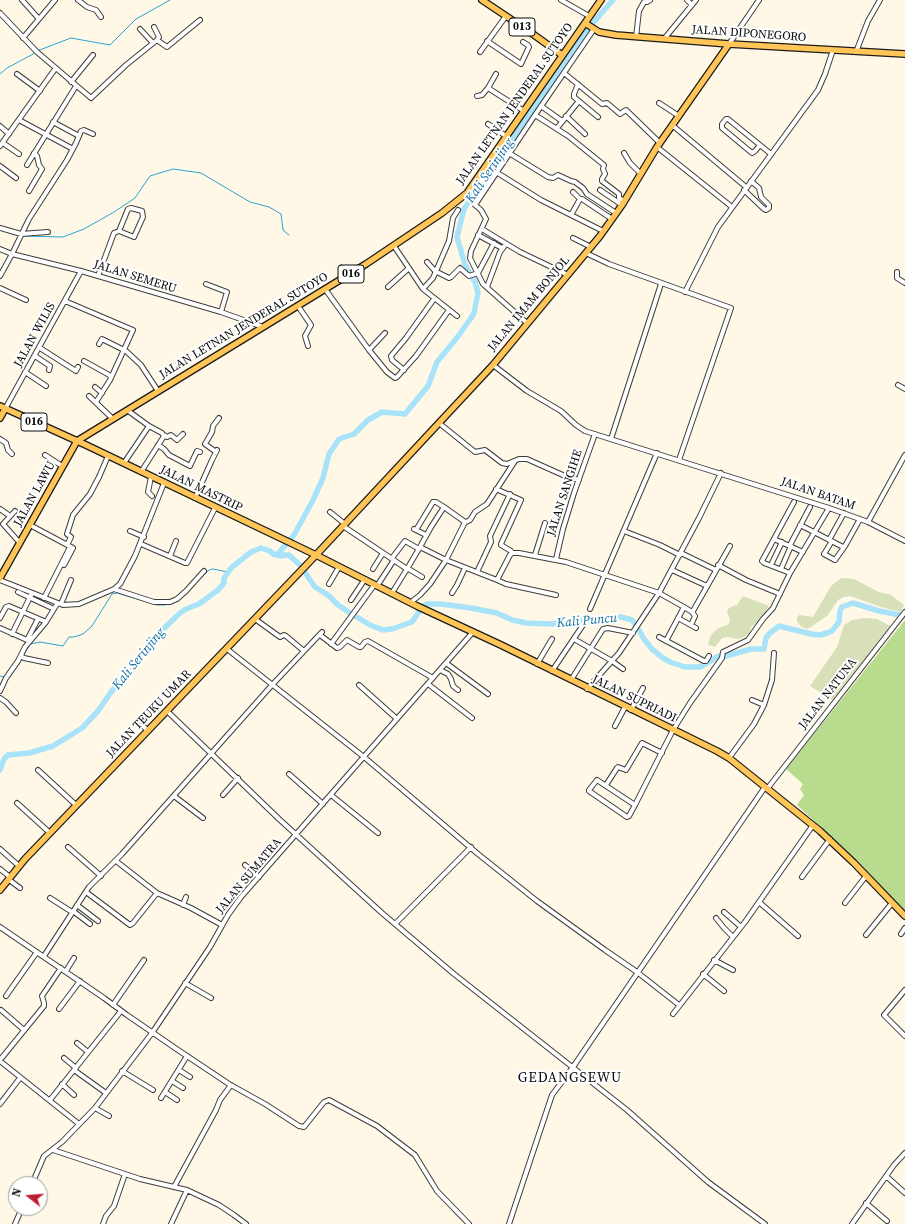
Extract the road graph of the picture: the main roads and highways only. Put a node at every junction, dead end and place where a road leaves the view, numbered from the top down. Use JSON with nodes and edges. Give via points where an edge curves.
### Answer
{"nodes":[{"id":1,"x":482,"y":0,"type":"edge"},
{"id":2,"x":601,"y":0,"type":"edge"},
{"id":3,"x":590,"y":26,"type":"junction"},
{"id":4,"x":730,"y":44,"type":"junction"},
{"id":5,"x":905,"y":54,"type":"edge"},
{"id":6,"x":562,"y":55,"type":"junction"},
{"id":7,"x":3,"y":408,"type":"edge"},
{"id":8,"x":0,"y":418,"type":"edge"},
{"id":9,"x":87,"y":435,"type":"junction"},
{"id":10,"x":67,"y":437,"type":"junction"},
{"id":11,"x":77,"y":441,"type":"junction"},
{"id":12,"x":316,"y":555,"type":"junction"},
{"id":13,"x":0,"y":579,"type":"edge"},
{"id":14,"x":0,"y":890,"type":"edge"},
{"id":15,"x":905,"y":916,"type":"edge"}],
"edges":[{"from":1,"to":6,"type":"main road","number":"013"},
{"from":2,"to":3,"type":"main road","number":"016","via":[[589,16]]},
{"from":3,"to":4,"type":"main road","name":"JALAN DIPONEGORO","via":[[608,34]]},
{"from":3,"to":6,"type":"main road","name":"JALAN LETNAN JENDERAL SUTOYO","number":"016"},
{"from":4,"to":5,"type":"main road","name":"JALAN DIPONEGORO"},
{"from":4,"to":12,"type":"main road","name":"JALAN IMAM BONJOL","via":[[658,145],[623,203],[591,247],[493,365]]},
{"from":6,"to":9,"type":"main road","name":"JALAN LETNAN JENDERAL SUTOYO","number":"016","via":[[506,136],[483,182],[394,246]]},
{"from":7,"to":8,"type":"main road"},
{"from":7,"to":10,"type":"main road","number":"016"},
{"from":9,"to":10,"type":"main road","number":"016"},
{"from":9,"to":11,"type":"main road","name":"JALAN LETNAN JENDERAL SUTOYO","number":"016"},
{"from":10,"to":11,"type":"main road","number":"016"},
{"from":11,"to":12,"type":"main road","name":"JALAN MASTRIP"},
{"from":11,"to":13,"type":"main road","name":"JALAN LAWU"},
{"from":12,"to":14,"type":"main road","name":"JALAN TEUKU UMAR","via":[[76,805]]},
{"from":12,"to":15,"type":"main road","name":"JALAN SUPRIADI","via":[[729,758],[830,839]]}]}
